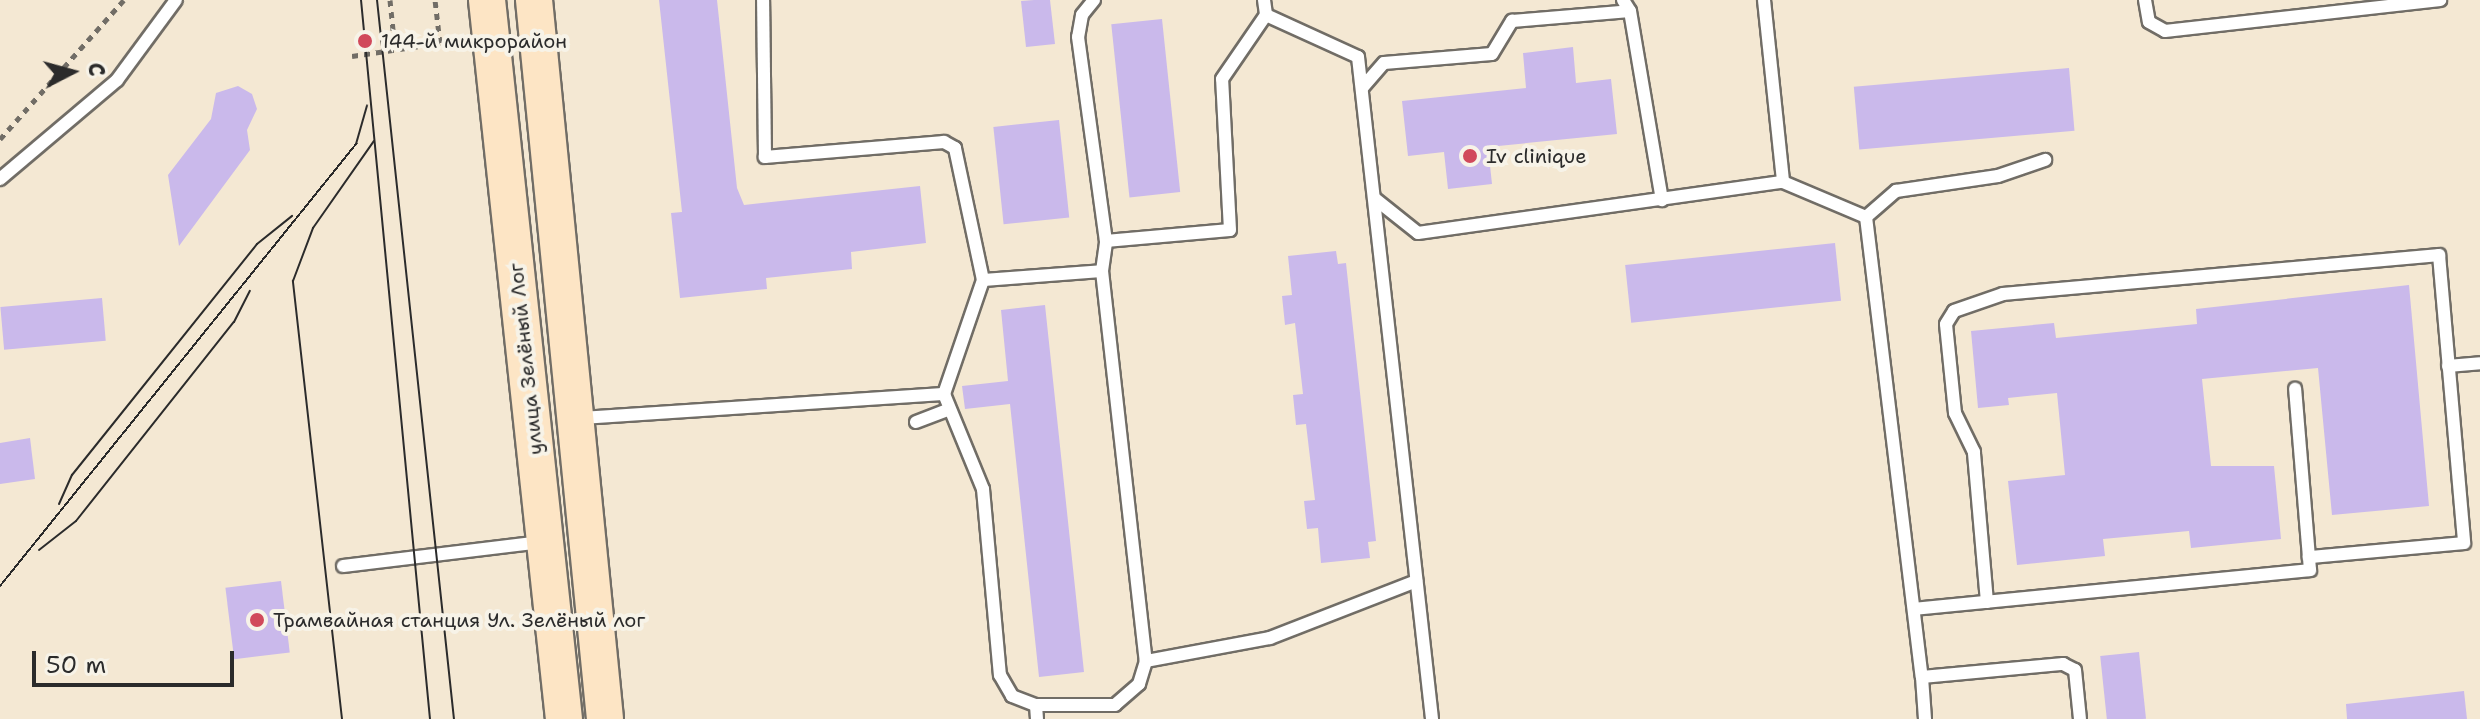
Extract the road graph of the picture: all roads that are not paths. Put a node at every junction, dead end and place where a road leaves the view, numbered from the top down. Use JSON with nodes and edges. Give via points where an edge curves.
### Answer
{"nodes":[{"id":1,"x":176,"y":0,"type":"edge"},
{"id":2,"x":487,"y":0,"type":"edge"},
{"id":3,"x":534,"y":0,"type":"edge"},
{"id":4,"x":763,"y":0,"type":"edge"},
{"id":5,"x":1094,"y":0,"type":"edge"},
{"id":6,"x":1264,"y":0,"type":"edge"},
{"id":7,"x":1764,"y":0,"type":"edge"},
{"id":8,"x":2145,"y":0,"type":"edge"},
{"id":9,"x":2440,"y":0,"type":"edge"},
{"id":10,"x":1626,"y":5,"type":"edge"},
{"id":11,"x":1266,"y":15,"type":"junction"},
{"id":12,"x":1362,"y":88,"type":"junction"},
{"id":13,"x":2045,"y":160,"type":"dead end"},
{"id":14,"x":0,"y":179,"type":"edge"},
{"id":15,"x":1783,"y":182,"type":"junction"},
{"id":16,"x":1374,"y":198,"type":"junction"},
{"id":17,"x":1662,"y":200,"type":"junction"},
{"id":18,"x":1866,"y":217,"type":"junction"},
{"id":19,"x":1106,"y":241,"type":"junction"},
{"id":20,"x":1102,"y":271,"type":"junction"},
{"id":21,"x":983,"y":280,"type":"junction"},
{"id":22,"x":2480,"y":363,"type":"edge"},
{"id":23,"x":2448,"y":366,"type":"junction"},
{"id":24,"x":2295,"y":389,"type":"dead end"},
{"id":25,"x":944,"y":394,"type":"junction"},
{"id":26,"x":948,"y":410,"type":"junction"},
{"id":27,"x":573,"y":419,"type":"junction"},
{"id":28,"x":916,"y":422,"type":"dead end"},
{"id":29,"x":545,"y":542,"type":"junction"},
{"id":30,"x":2309,"y":557,"type":"junction"},
{"id":31,"x":343,"y":566,"type":"dead end"},
{"id":32,"x":1416,"y":581,"type":"junction"},
{"id":33,"x":1987,"y":602,"type":"junction"},
{"id":34,"x":1914,"y":609,"type":"junction"},
{"id":35,"x":1146,"y":661,"type":"junction"},
{"id":36,"x":1922,"y":677,"type":"junction"},
{"id":37,"x":1036,"y":705,"type":"junction"},
{"id":38,"x":564,"y":719,"type":"edge"},
{"id":39,"x":605,"y":719,"type":"edge"},
{"id":40,"x":1037,"y":719,"type":"edge"},
{"id":41,"x":1432,"y":719,"type":"edge"},
{"id":42,"x":1925,"y":719,"type":"edge"},
{"id":43,"x":2080,"y":719,"type":"edge"}],
"edges":[{"from":1,"to":14,"type":"lane","via":[[117,80]]},
{"from":2,"to":29,"type":"main road","name":"улица Зелёный Лог"},
{"from":3,"to":27,"type":"main road","name":"улица Зелёный Лог"},
{"from":4,"to":21,"type":"lane","via":[[762,153],[774,160],[948,143],[957,152]]},
{"from":5,"to":19,"type":"lane","via":[[1077,29]]},
{"from":6,"to":11,"type":"lane"},
{"from":7,"to":15,"type":"lane"},
{"from":8,"to":9,"type":"lane","via":[[2149,22],[2165,31]]},
{"from":10,"to":12,"type":"lane","via":[[1512,21],[1492,54],[1384,63]]},
{"from":10,"to":17,"type":"lane"},
{"from":11,"to":12,"type":"lane","via":[[1358,57]]},
{"from":11,"to":19,"type":"lane","via":[[1222,79],[1230,230]]},
{"from":12,"to":16,"type":"lane"},
{"from":13,"to":18,"type":"lane","via":[[1998,176],[1896,191]]},
{"from":15,"to":17,"type":"lane"},
{"from":15,"to":18,"type":"lane"},
{"from":16,"to":17,"type":"lane","via":[[1418,233]]},
{"from":16,"to":32,"type":"lane"},
{"from":18,"to":34,"type":"lane"},
{"from":19,"to":20,"type":"lane"},
{"from":20,"to":21,"type":"lane"},
{"from":20,"to":35,"type":"lane"},
{"from":21,"to":25,"type":"lane"},
{"from":22,"to":23,"type":"lane"},
{"from":23,"to":30,"type":"lane","via":[[2464,543]]},
{"from":23,"to":33,"type":"lane","via":[[2439,255],[2003,294],[1954,311],[1946,324],[1955,413],[1974,452]]},
{"from":24,"to":30,"type":"lane"},
{"from":25,"to":26,"type":"lane"},
{"from":25,"to":27,"type":"lane"},
{"from":26,"to":28,"type":"lane"},
{"from":26,"to":37,"type":"lane","via":[[968,443],[983,489],[1000,675],[1012,696]]},
{"from":27,"to":39,"type":"main road","name":"улица Зелёный Лог"},
{"from":29,"to":31,"type":"lane"},
{"from":29,"to":38,"type":"main road","name":"улица Зелёный Лог"},
{"from":30,"to":33,"type":"lane","via":[[2310,570]]},
{"from":32,"to":35,"type":"lane","via":[[1270,638]]},
{"from":32,"to":41,"type":"lane"},
{"from":33,"to":34,"type":"lane"},
{"from":34,"to":36,"type":"lane"},
{"from":35,"to":37,"type":"lane","via":[[1139,684],[1115,705]]},
{"from":36,"to":42,"type":"lane"},
{"from":36,"to":43,"type":"lane","via":[[2068,664],[2076,675]]},
{"from":37,"to":40,"type":"lane"}]}
